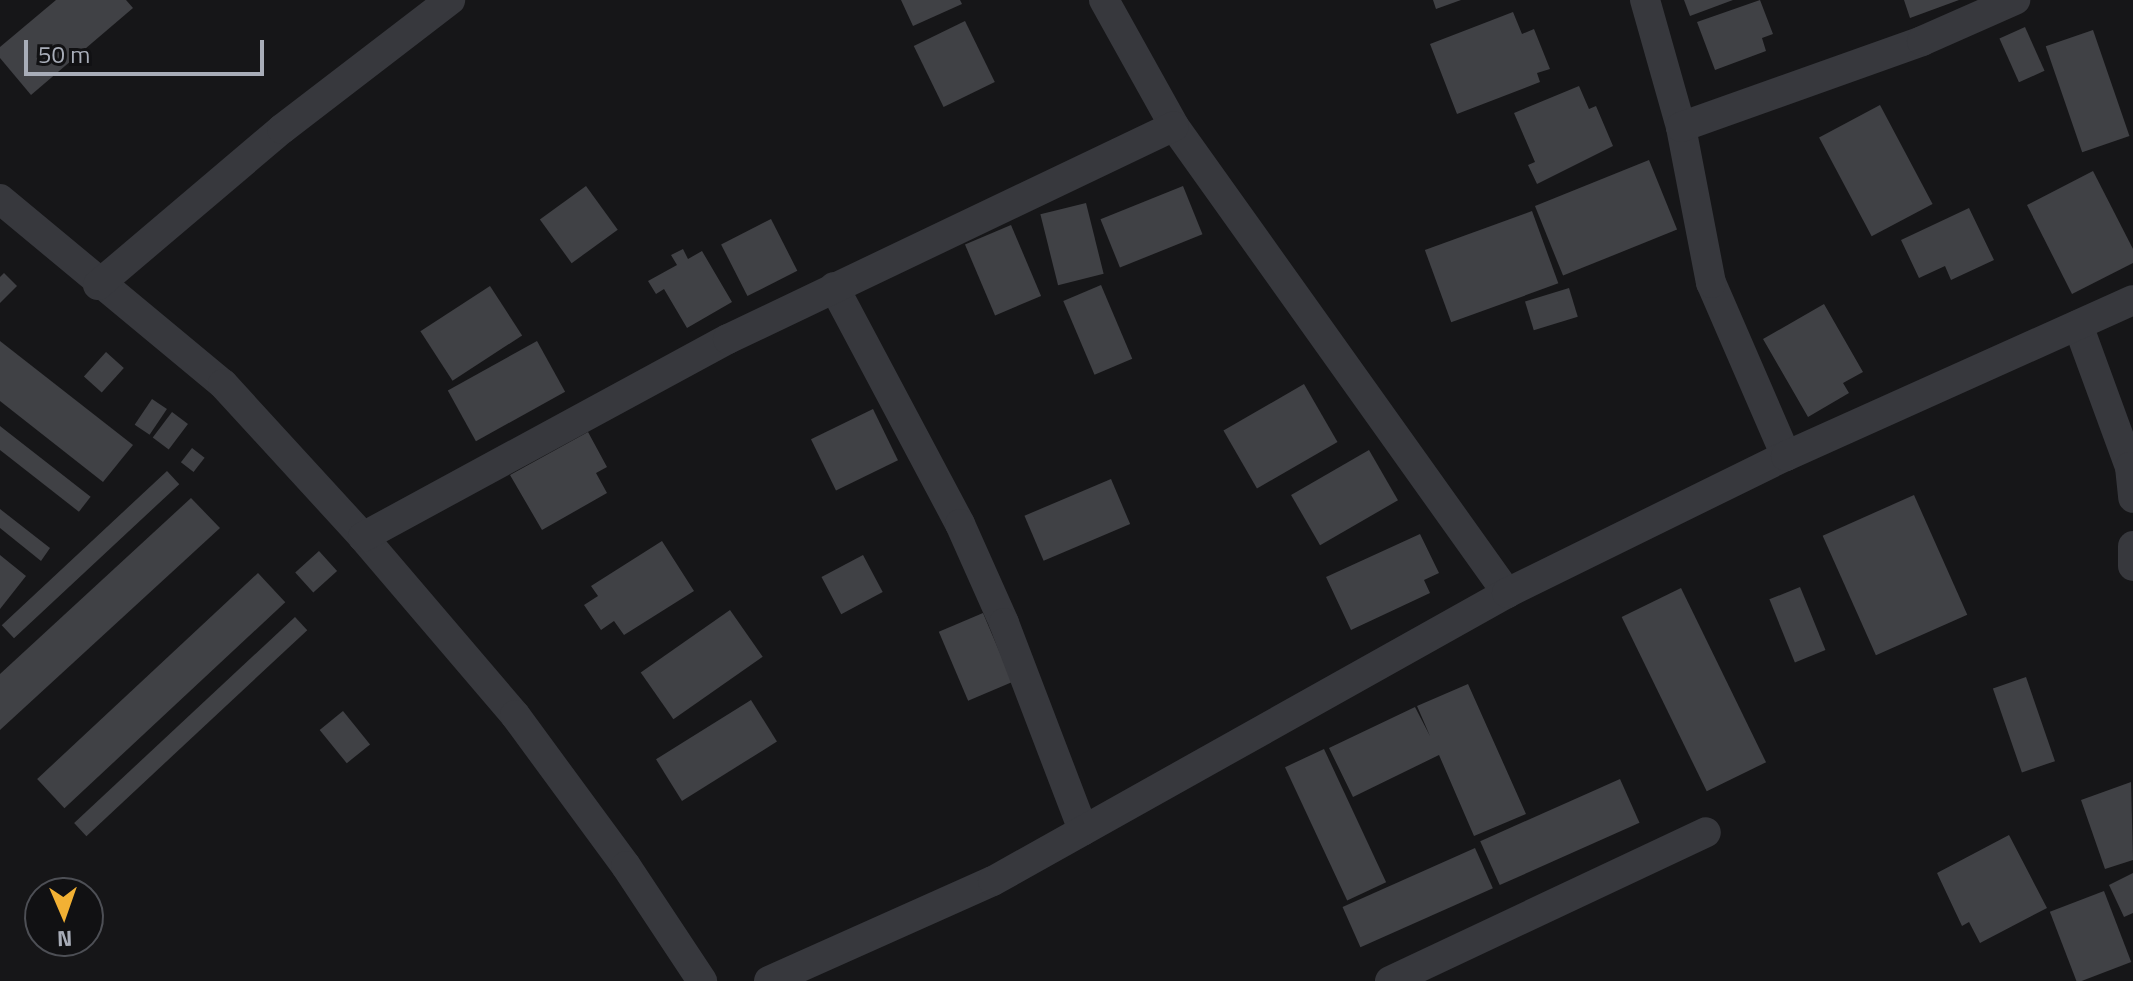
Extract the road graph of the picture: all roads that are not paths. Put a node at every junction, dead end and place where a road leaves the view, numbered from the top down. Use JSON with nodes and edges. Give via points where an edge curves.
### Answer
{"nodes":[{"id":1,"x":450,"y":0,"type":"edge"},
{"id":2,"x":1104,"y":0,"type":"edge"},
{"id":3,"x":1645,"y":0,"type":"edge"},
{"id":4,"x":2015,"y":0,"type":"edge"},
{"id":5,"x":1174,"y":126,"type":"junction"},
{"id":6,"x":1681,"y":127,"type":"junction"},
{"id":7,"x":0,"y":199,"type":"edge"},
{"id":8,"x":98,"y":285,"type":"junction"},
{"id":9,"x":834,"y":287,"type":"junction"},
{"id":10,"x":2133,"y":300,"type":"edge"},
{"id":11,"x":2078,"y":325,"type":"junction"},
{"id":12,"x":1786,"y":456,"type":"junction"},
{"id":13,"x":2133,"y":498,"type":"edge"},
{"id":14,"x":363,"y":537,"type":"junction"},
{"id":15,"x":2133,"y":546,"type":"edge"},
{"id":16,"x":2133,"y":566,"type":"edge"},
{"id":17,"x":1507,"y":593,"type":"junction"},
{"id":18,"x":1083,"y":830,"type":"junction"},
{"id":19,"x":1706,"y":832,"type":"dead end"},
{"id":20,"x":702,"y":981,"type":"edge"},
{"id":21,"x":769,"y":981,"type":"edge"},
{"id":22,"x":1390,"y":981,"type":"edge"}],
"edges":[{"from":1,"to":8,"type":"street","via":[[282,129]]},
{"from":2,"to":5,"type":"street"},
{"from":3,"to":6,"type":"street"},
{"from":4,"to":6,"type":"street","via":[[1922,41]]},
{"from":5,"to":9,"type":"street"},
{"from":5,"to":17,"type":"street"},
{"from":6,"to":12,"type":"street","via":[[1711,283]]},
{"from":7,"to":8,"type":"street"},
{"from":8,"to":14,"type":"street","via":[[223,384]]},
{"from":9,"to":14,"type":"street"},
{"from":9,"to":18,"type":"street","via":[[960,524]]},
{"from":10,"to":11,"type":"street"},
{"from":11,"to":12,"type":"street"},
{"from":11,"to":13,"type":"street","via":[[2130,467]]},
{"from":12,"to":17,"type":"street"},
{"from":14,"to":20,"type":"street","via":[[515,715]]},
{"from":15,"to":16,"type":"street"},
{"from":17,"to":18,"type":"street"},
{"from":18,"to":21,"type":"street","via":[[908,922]]},
{"from":19,"to":22,"type":"street"}]}
